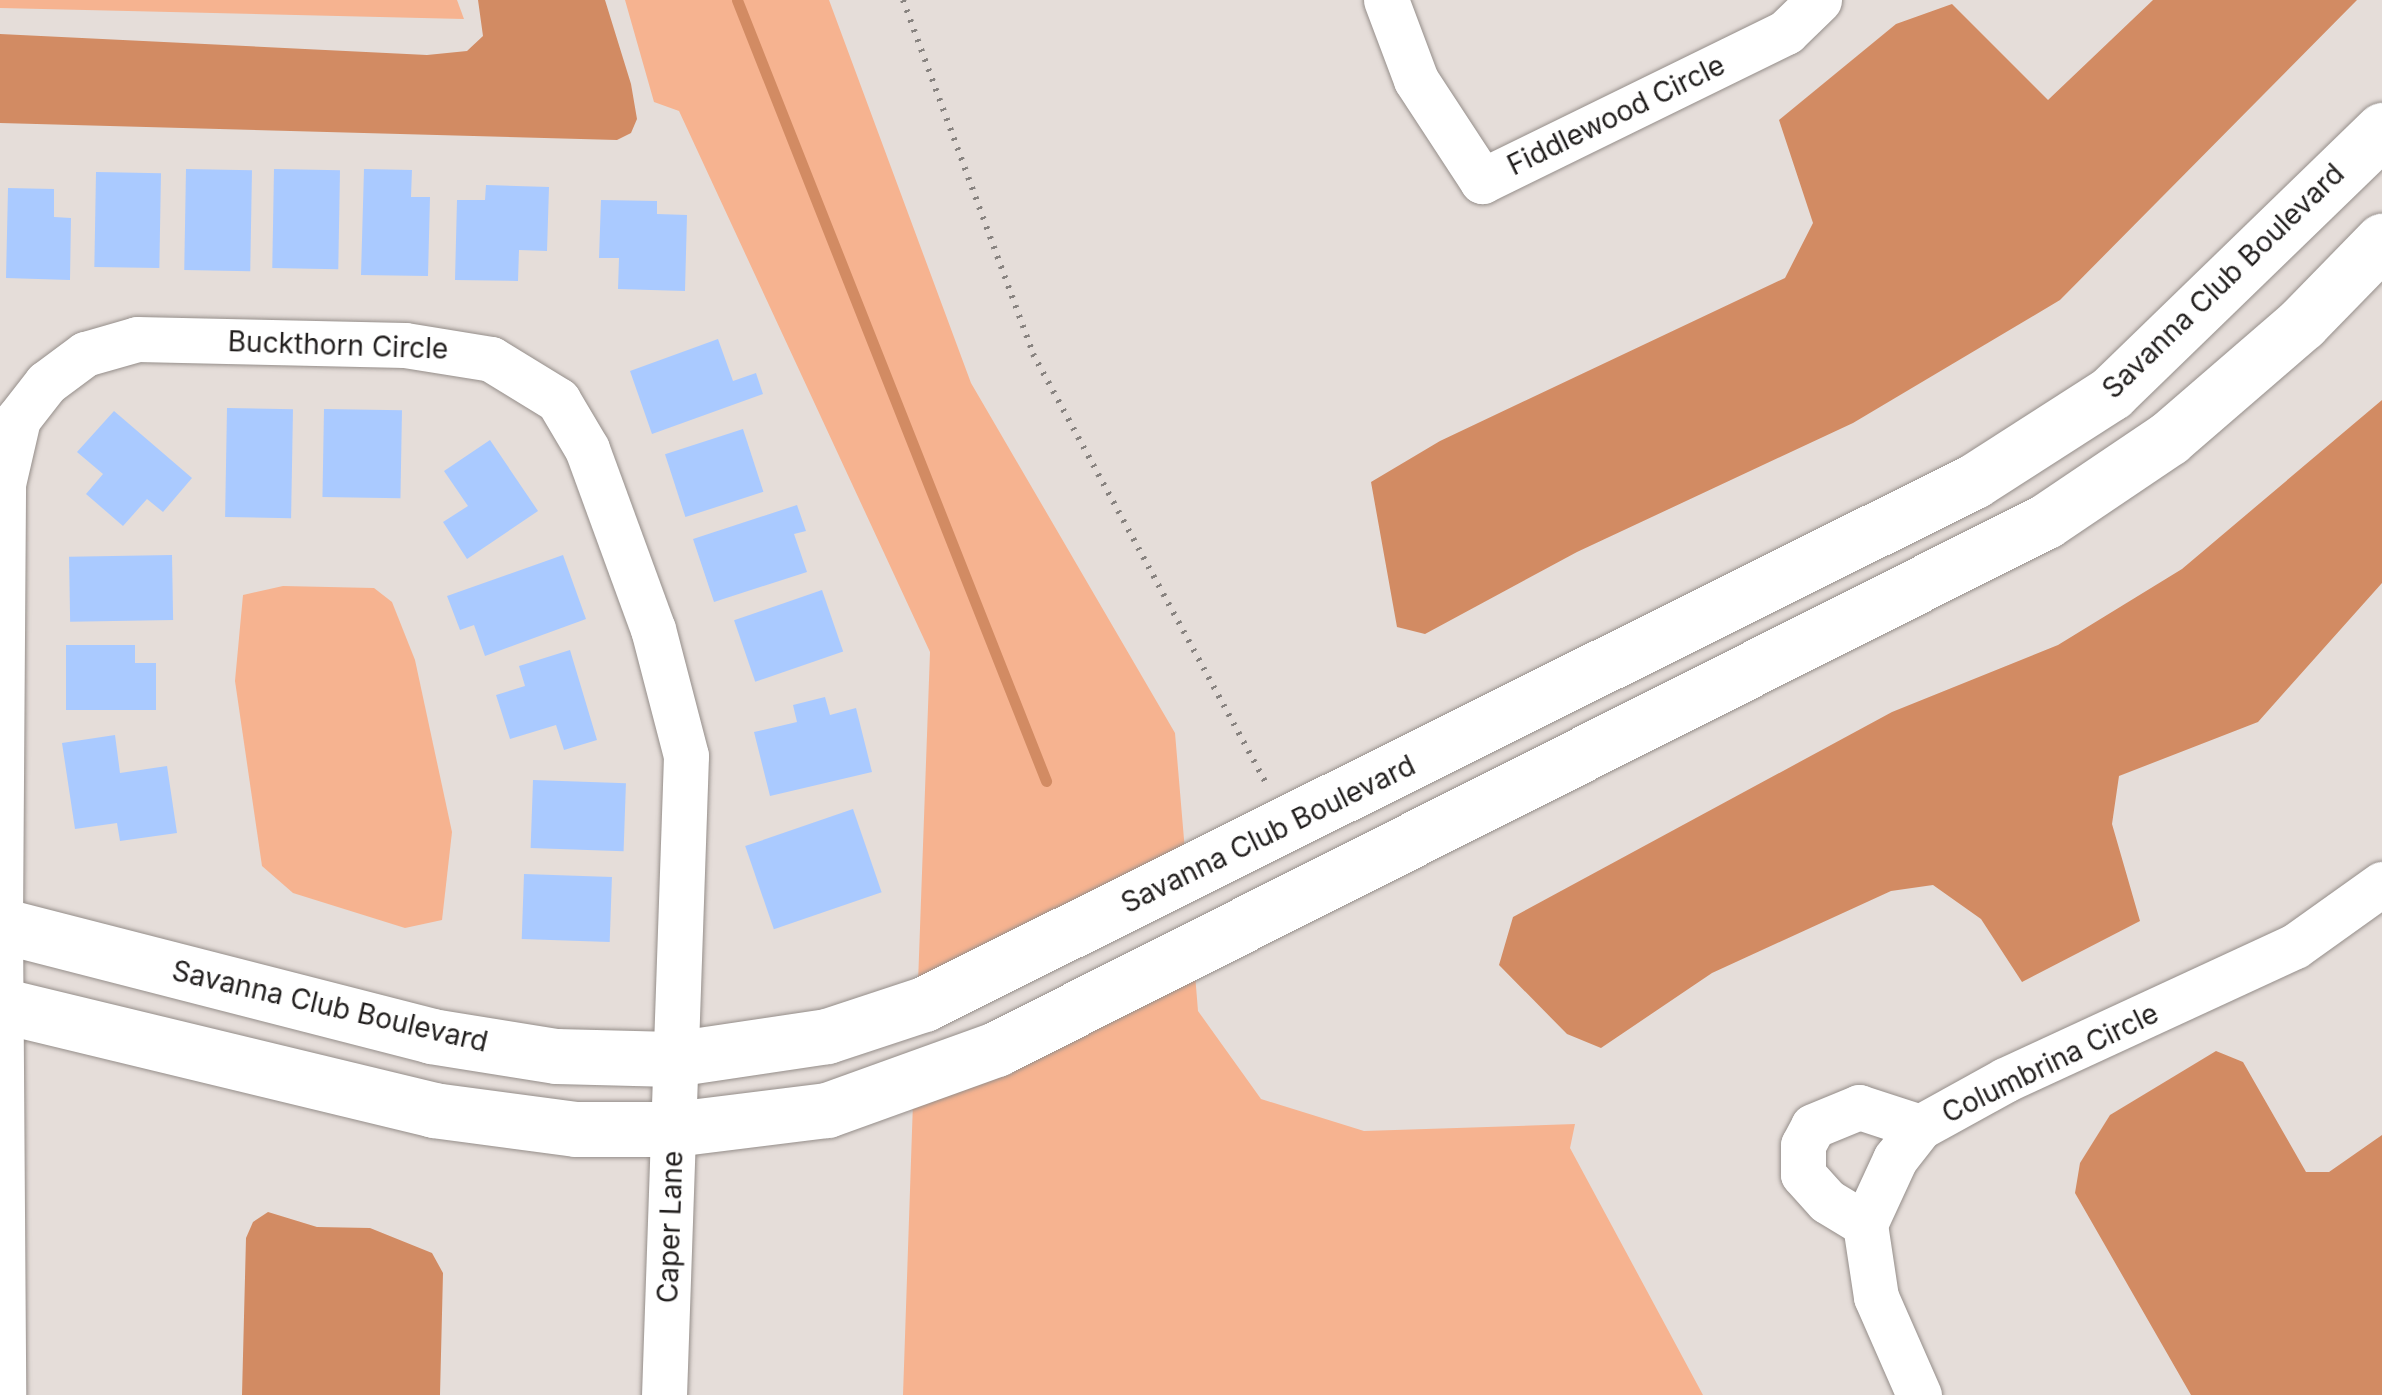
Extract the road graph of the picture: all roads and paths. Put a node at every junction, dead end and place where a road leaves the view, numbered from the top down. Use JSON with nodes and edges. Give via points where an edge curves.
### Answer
{"nodes":[{"id":1,"x":903,"y":0,"type":"edge"},
{"id":2,"x":1386,"y":0,"type":"edge"},
{"id":3,"x":1819,"y":0,"type":"edge"},
{"id":4,"x":2382,"y":130,"type":"edge"},
{"id":5,"x":2382,"y":240,"type":"edge"},
{"id":6,"x":1288,"y":824,"type":"junction"},
{"id":7,"x":2382,"y":884,"type":"edge"},
{"id":8,"x":0,"y":925,"type":"edge"},
{"id":9,"x":2,"y":1005,"type":"edge"},
{"id":10,"x":673,"y":1059,"type":"junction"},
{"id":11,"x":1920,"y":1127,"type":"junction"},
{"id":12,"x":674,"y":1129,"type":"junction"},
{"id":13,"x":1865,"y":1224,"type":"junction"},
{"id":14,"x":3,"y":1395,"type":"edge"},
{"id":15,"x":664,"y":1395,"type":"edge"},
{"id":16,"x":1919,"y":1395,"type":"edge"}],
"edges":[{"from":1,"to":6,"type":"path","via":[[1033,354]]},
{"from":2,"to":3,"type":"street","name":"Fiddlewood Circle","via":[[1416,80],[1482,181],[1786,32]]},
{"from":4,"to":6,"type":"street","name":"Savanna Club Boulevard","via":[[2110,392],[1974,480]]},
{"from":5,"to":12,"type":"street","via":[[2302,323],[2169,438],[2046,520],[996,1049],[828,1110]]},
{"from":6,"to":10,"type":"street","name":"Savanna Club Boulevard","via":[[924,1004],[828,1036]]},
{"from":7,"to":11,"type":"street","name":"Columbrina Circle","via":[[2294,946],[2004,1080]]},
{"from":8,"to":9,"type":"street","name":"Buckthorn Circle"},
{"from":8,"to":10,"type":"street","name":"Savanna Club Boulevard","via":[[431,1036],[556,1056]]},
{"from":8,"to":10,"type":"street","name":"Buckthorn Circle","via":[[3,484],[18,420],[31,399],[65,365],[136,340],[470,352],[512,370],[569,415],[671,679],[686,796]]},
{"from":9,"to":12,"type":"street","via":[[433,1110],[576,1129]]},
{"from":9,"to":14,"type":"street","name":"Buckthorn Circle"},
{"from":10,"to":12,"type":"street","name":"Caper Lane"},
{"from":11,"to":13,"type":"street","name":"Columbrina Circle","via":[[1895,1158]]},
{"from":11,"to":13,"type":"street","via":[[1859,1107],[1813,1126],[1803,1146],[1803,1174],[1827,1201]]},
{"from":12,"to":15,"type":"street","name":"Caper Lane"},
{"from":13,"to":16,"type":"street","via":[[1876,1297]]}]}
